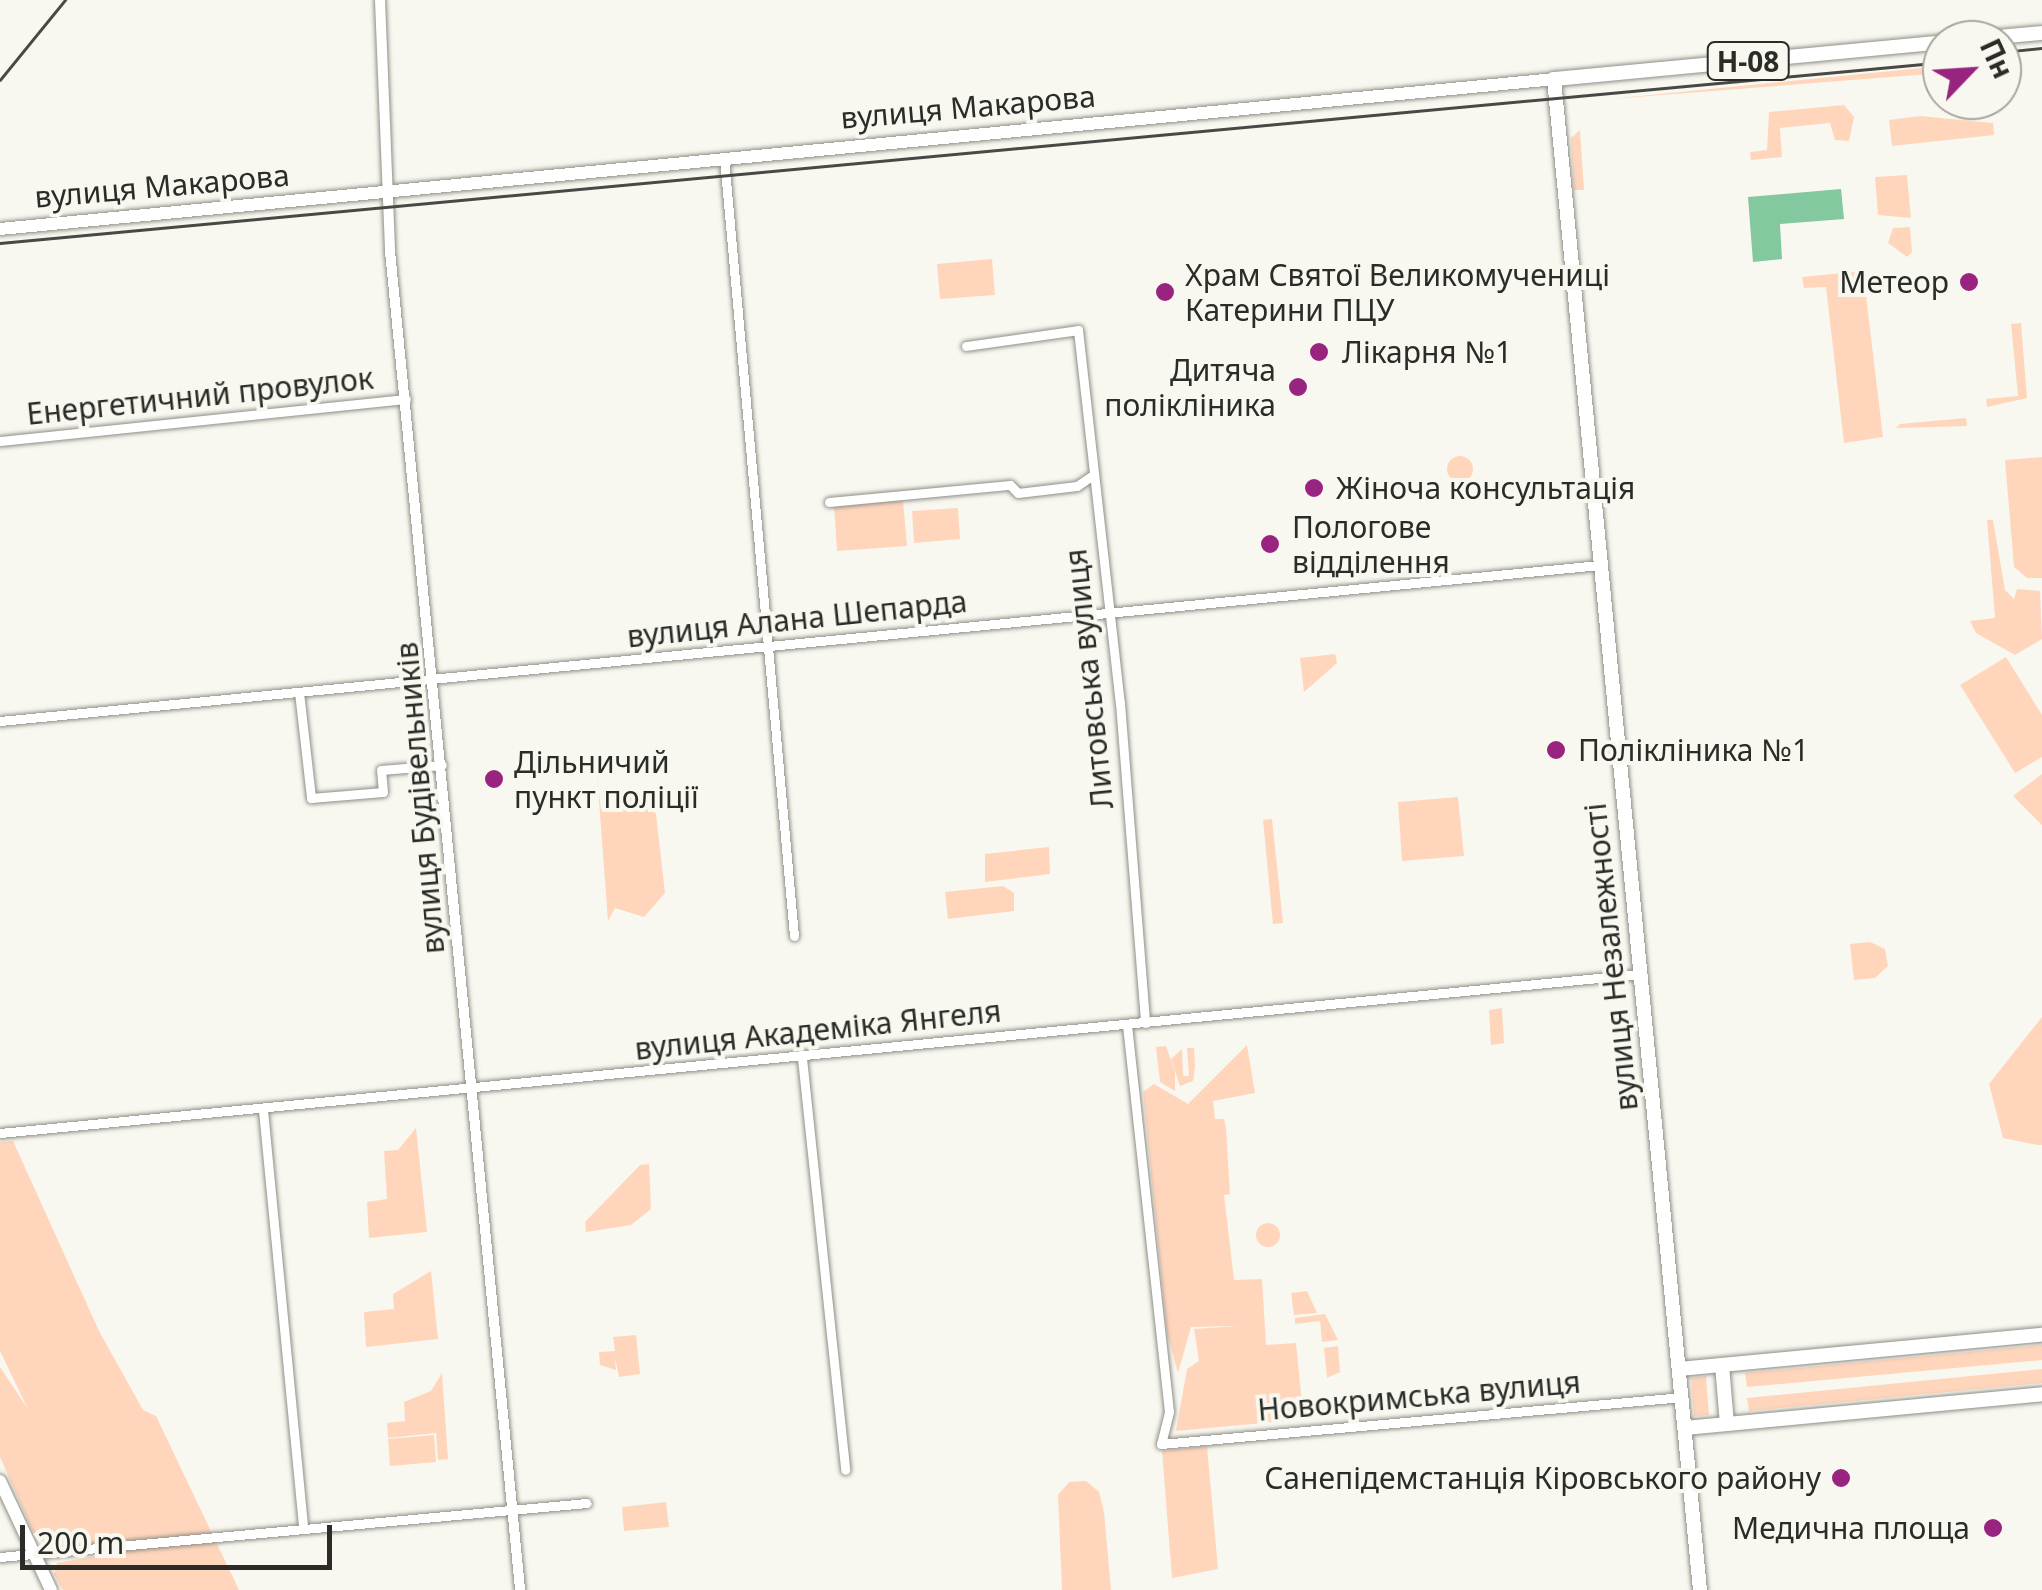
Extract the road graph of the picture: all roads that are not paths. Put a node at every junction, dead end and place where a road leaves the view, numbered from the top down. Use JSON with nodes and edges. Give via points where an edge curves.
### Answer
{"nodes":[{"id":1,"x":380,"y":0,"type":"edge"},
{"id":2,"x":1922,"y":44,"type":"edge"},
{"id":3,"x":1554,"y":79,"type":"junction"},
{"id":4,"x":724,"y":158,"type":"junction"},
{"id":5,"x":388,"y":192,"type":"junction"},
{"id":6,"x":0,"y":229,"type":"edge"},
{"id":7,"x":966,"y":346,"type":"dead end"},
{"id":8,"x":406,"y":399,"type":"junction"},
{"id":9,"x":0,"y":441,"type":"edge"},
{"id":10,"x":1090,"y":477,"type":"junction"},
{"id":11,"x":828,"y":502,"type":"dead end"},
{"id":12,"x":1600,"y":565,"type":"junction"},
{"id":13,"x":1112,"y":613,"type":"junction"},
{"id":14,"x":765,"y":647,"type":"junction"},
{"id":15,"x":434,"y":680,"type":"junction"},
{"id":16,"x":300,"y":692,"type":"junction"},
{"id":17,"x":0,"y":721,"type":"edge"},
{"id":18,"x":442,"y":765,"type":"junction"},
{"id":19,"x":794,"y":936,"type":"dead end"},
{"id":20,"x":1640,"y":974,"type":"junction"},
{"id":21,"x":1145,"y":1023,"type":"junction"},
{"id":22,"x":1126,"y":1025,"type":"junction"},
{"id":23,"x":802,"y":1058,"type":"junction"},
{"id":24,"x":473,"y":1088,"type":"junction"},
{"id":25,"x":263,"y":1110,"type":"junction"},
{"id":26,"x":0,"y":1133,"type":"edge"},
{"id":27,"x":2042,"y":1335,"type":"edge"},
{"id":28,"x":1722,"y":1365,"type":"junction"},
{"id":29,"x":1679,"y":1368,"type":"junction"},
{"id":30,"x":2042,"y":1394,"type":"edge"},
{"id":31,"x":1682,"y":1397,"type":"junction"},
{"id":32,"x":1727,"y":1424,"type":"junction"},
{"id":33,"x":1685,"y":1428,"type":"junction"},
{"id":34,"x":846,"y":1470,"type":"dead end"},
{"id":35,"x":0,"y":1481,"type":"edge"},
{"id":36,"x":587,"y":1503,"type":"dead end"},
{"id":37,"x":512,"y":1509,"type":"junction"},
{"id":38,"x":304,"y":1528,"type":"junction"},
{"id":39,"x":34,"y":1554,"type":"junction"},
{"id":40,"x":0,"y":1558,"type":"edge"},
{"id":41,"x":51,"y":1590,"type":"edge"},
{"id":42,"x":520,"y":1590,"type":"edge"},
{"id":43,"x":1700,"y":1590,"type":"edge"}],
"edges":[{"from":1,"to":5,"type":"street","name":"вулиця Будівельників"},
{"from":2,"to":3,"type":"main road","name":"вулиця Макарова","number":"Н-08"},
{"from":3,"to":4,"type":"main road","name":"вулиця Макарова","number":"Н-08"},
{"from":3,"to":12,"type":"main road","name":"вулиця Незалежності"},
{"from":4,"to":5,"type":"main road","name":"вулиця Макарова","number":"Н-08"},
{"from":4,"to":14,"type":"street"},
{"from":5,"to":6,"type":"main road","name":"вулиця Макарова","number":"Н-08"},
{"from":5,"to":8,"type":"street","name":"вулиця Будівельників"},
{"from":7,"to":10,"type":"street","name":"Литовська вулиця","via":[[1078,330]]},
{"from":8,"to":9,"type":"street","name":"Енергетичний провулок"},
{"from":8,"to":15,"type":"street","name":"вулиця Будівельників"},
{"from":10,"to":11,"type":"street","via":[[1077,486],[1018,493],[1010,485]]},
{"from":10,"to":13,"type":"street","name":"Литовська вулиця"},
{"from":12,"to":13,"type":"street","name":"вулиця Алана Шепарда"},
{"from":12,"to":20,"type":"main road","name":"вулиця Незалежності"},
{"from":13,"to":14,"type":"street","name":"вулиця Алана Шепарда"},
{"from":13,"to":21,"type":"street","name":"Литовська вулиця"},
{"from":14,"to":15,"type":"street","name":"вулиця Алана Шепарда"},
{"from":14,"to":19,"type":"street"},
{"from":15,"to":16,"type":"street","name":"вулиця Алана Шепарда"},
{"from":15,"to":18,"type":"street","name":"вулиця Будівельників"},
{"from":16,"to":17,"type":"street","name":"вулиця Алана Шепарда"},
{"from":16,"to":18,"type":"street","via":[[311,798],[383,792],[381,770]]},
{"from":18,"to":24,"type":"street","name":"вулиця Будівельників"},
{"from":20,"to":21,"type":"street","name":"вулиця Академіка Янгеля"},
{"from":20,"to":29,"type":"main road","name":"вулиця Незалежності"},
{"from":21,"to":22,"type":"street","name":"вулиця Академіка Янгеля"},
{"from":22,"to":23,"type":"street","name":"вулиця Академіка Янгеля"},
{"from":22,"to":31,"type":"street","name":"Новокримська вулиця","via":[[1168,1412],[1161,1444]]},
{"from":23,"to":24,"type":"street","name":"вулиця Академіка Янгеля"},
{"from":23,"to":34,"type":"street"},
{"from":24,"to":25,"type":"street","name":"вулиця Академіка Янгеля"},
{"from":24,"to":37,"type":"street","name":"вулиця Будівельників"},
{"from":25,"to":26,"type":"street","name":"вулиця Академіка Янгеля"},
{"from":25,"to":38,"type":"street"},
{"from":27,"to":28,"type":"main road"},
{"from":28,"to":29,"type":"main road"},
{"from":28,"to":32,"type":"main road"},
{"from":29,"to":31,"type":"main road","name":"вулиця Незалежності"},
{"from":30,"to":32,"type":"main road"},
{"from":31,"to":33,"type":"main road","name":"вулиця Незалежності"},
{"from":32,"to":33,"type":"main road"},
{"from":33,"to":43,"type":"main road","name":"вулиця Незалежності"},
{"from":35,"to":39,"type":"main road"},
{"from":36,"to":37,"type":"street"},
{"from":37,"to":38,"type":"street"},
{"from":37,"to":42,"type":"street","name":"вулиця Будівельників"},
{"from":38,"to":39,"type":"street"},
{"from":39,"to":40,"type":"street"},
{"from":39,"to":41,"type":"main road"}]}
